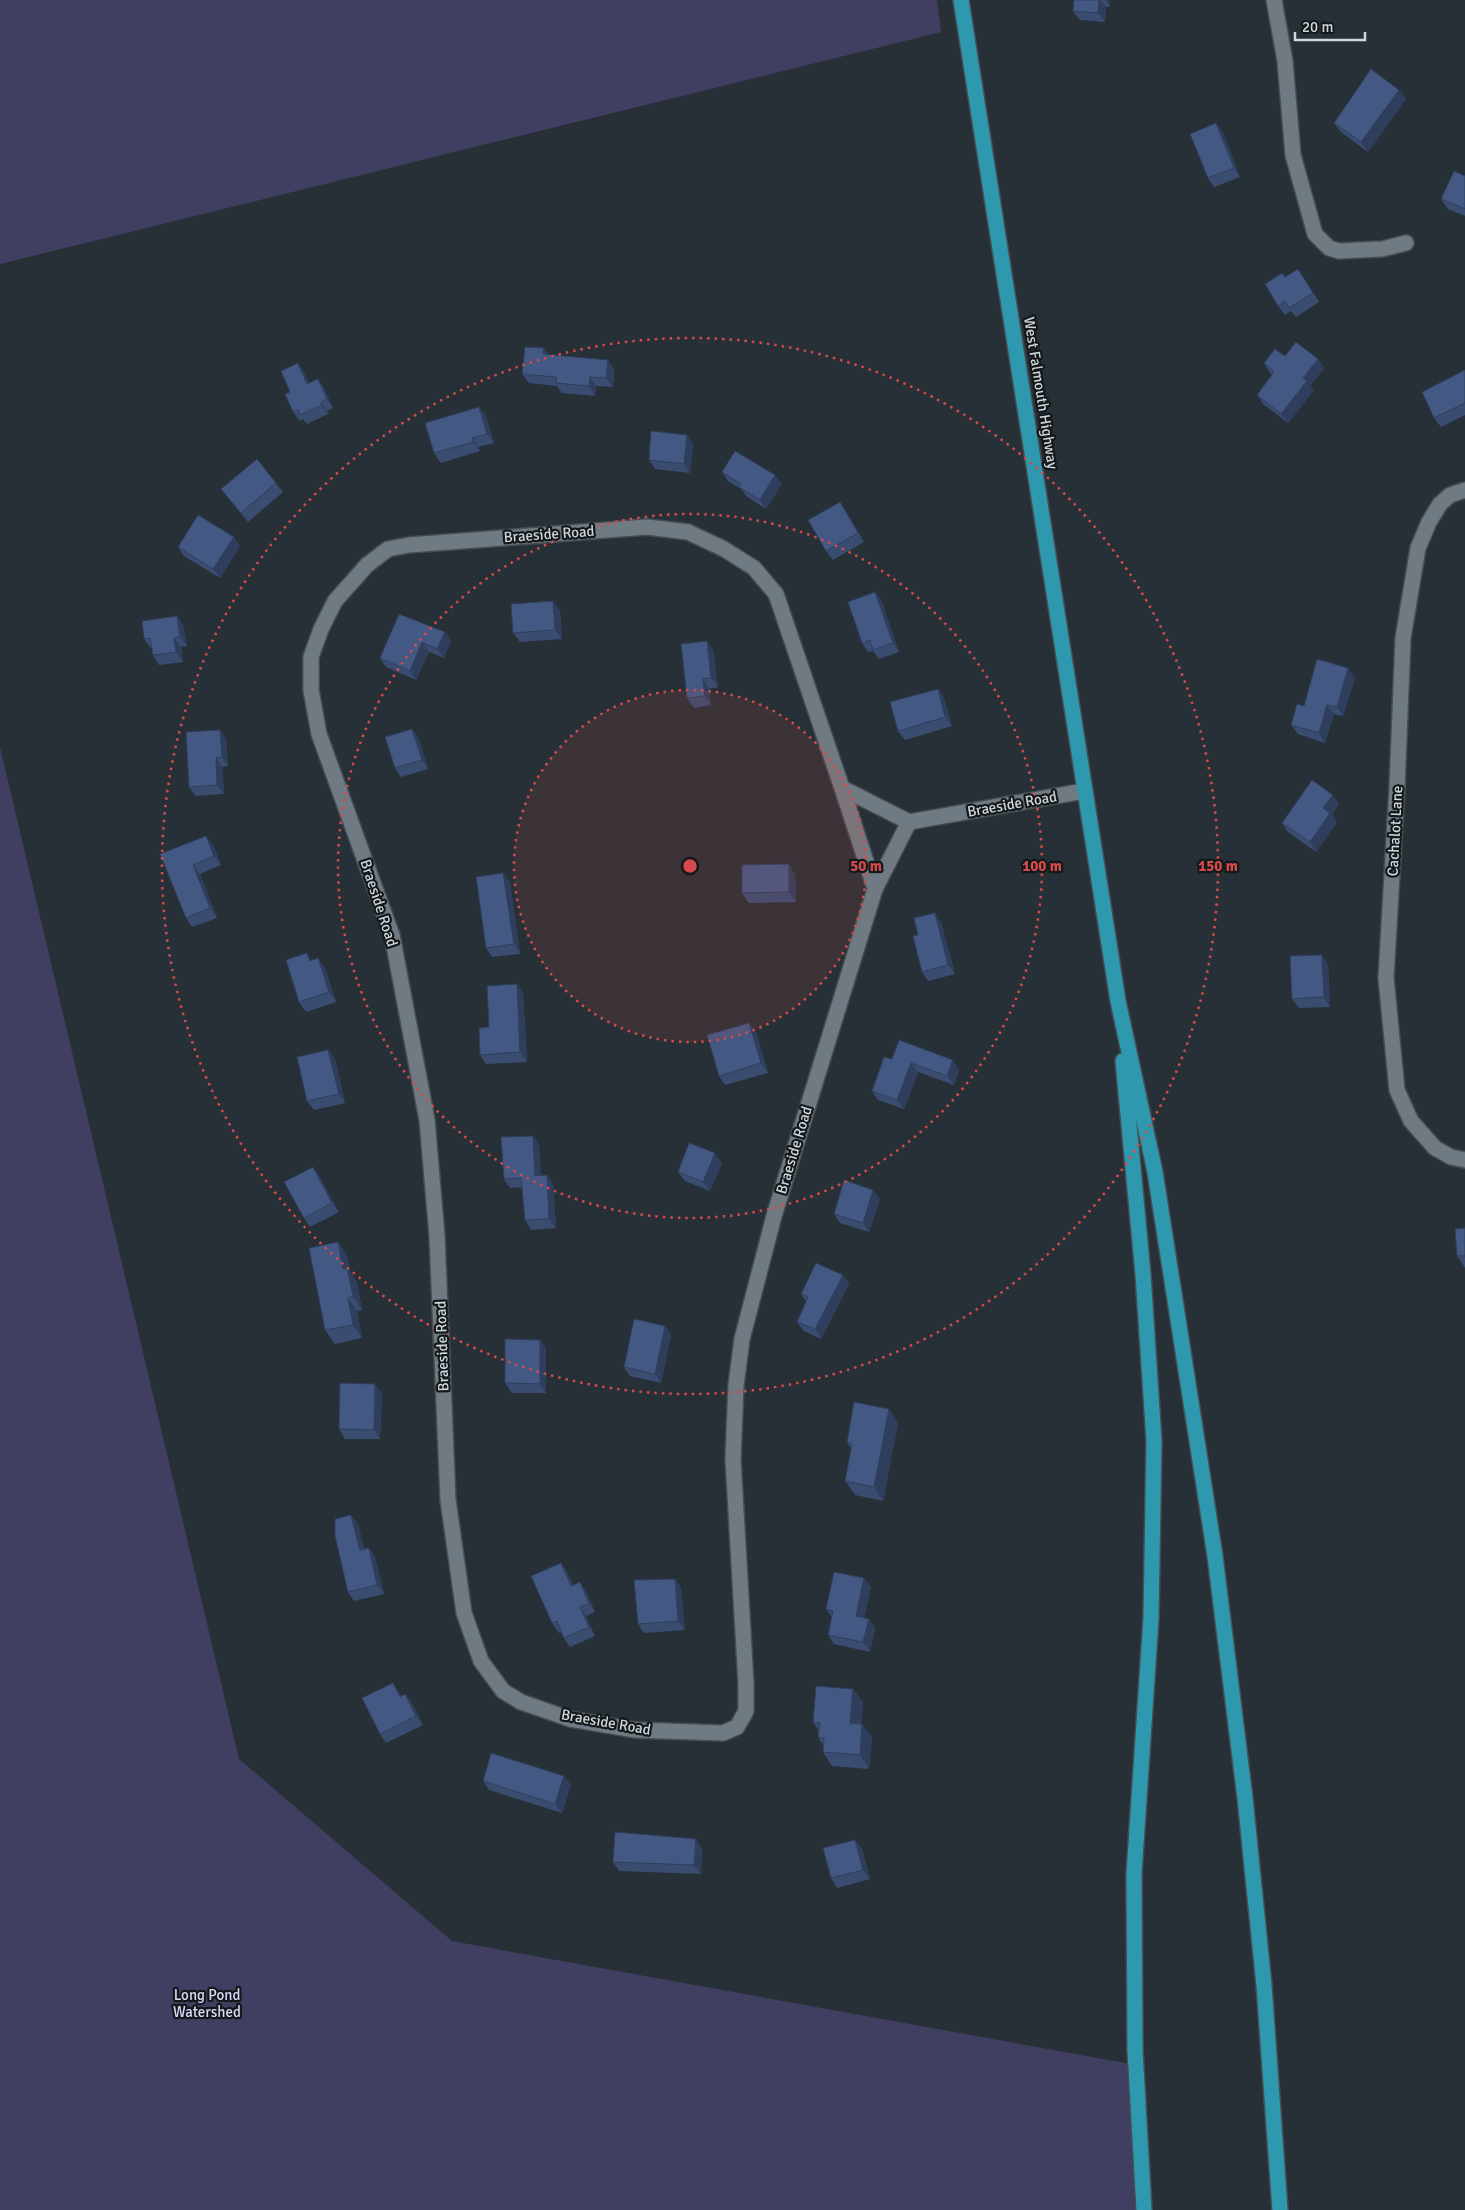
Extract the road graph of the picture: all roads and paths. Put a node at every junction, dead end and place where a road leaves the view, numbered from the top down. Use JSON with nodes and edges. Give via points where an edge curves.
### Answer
{"nodes":[{"id":1,"x":961,"y":0,"type":"edge"},
{"id":2,"x":1274,"y":0,"type":"edge"},
{"id":3,"x":1406,"y":243,"type":"dead end"},
{"id":4,"x":1465,"y":490,"type":"edge"},
{"id":5,"x":842,"y":788,"type":"junction"},
{"id":6,"x":1084,"y":791,"type":"junction"},
{"id":7,"x":909,"y":822,"type":"junction"},
{"id":8,"x":875,"y":889,"type":"junction"},
{"id":9,"x":1118,"y":1001,"type":"junction"},
{"id":10,"x":1465,"y":1160,"type":"edge"},
{"id":11,"x":1144,"y":2210,"type":"edge"},
{"id":12,"x":1280,"y":2210,"type":"edge"}],
"edges":[{"from":1,"to":6,"type":"highway","name":"West Falmouth Highway"},
{"from":2,"to":3,"type":"street","via":[[1285,60],[1293,156],[1316,234],[1329,248],[1339,251],[1382,249]]},
{"from":4,"to":10,"type":"street","name":"Cachalot Lane","via":[[1440,504],[1418,548],[1403,638],[1386,978],[1398,1090],[1411,1121],[1435,1148]]},
{"from":5,"to":7,"type":"street"},
{"from":5,"to":8,"type":"street","name":"Braeside Road"},
{"from":5,"to":8,"type":"street","name":"Braeside Road","via":[[776,594],[754,568],[688,532],[647,527],[388,549],[367,565],[335,601],[310,657],[311,690],[319,734],[392,935],[427,1120],[437,1236],[448,1500],[464,1613],[481,1661],[503,1691],[520,1702],[570,1719],[644,1731],[723,1733],[737,1727],[746,1711],[733,1458],[736,1385],[742,1339],[774,1216]]},
{"from":6,"to":7,"type":"street","name":"Braeside Road"},
{"from":6,"to":9,"type":"highway","name":"West Falmouth Highway"},
{"from":7,"to":8,"type":"street","name":"Braeside Road"},
{"from":9,"to":11,"type":"highway","via":[[1143,1274],[1154,1441],[1151,1618],[1134,1874],[1135,2050]]},
{"from":9,"to":12,"type":"highway","via":[[1155,1172],[1215,1556],[1264,1985]]}]}
